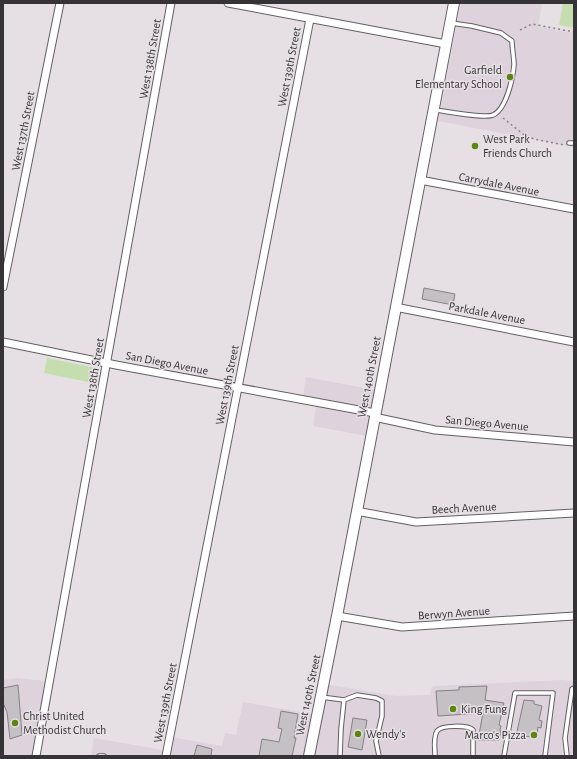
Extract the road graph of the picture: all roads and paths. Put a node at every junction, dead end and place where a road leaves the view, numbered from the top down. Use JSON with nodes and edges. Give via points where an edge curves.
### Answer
{"nodes":[{"id":1,"x":60,"y":3,"type":"edge"},
{"id":2,"x":171,"y":3,"type":"edge"},
{"id":3,"x":228,"y":3,"type":"edge"},
{"id":4,"x":454,"y":3,"type":"edge"},
{"id":5,"x":310,"y":19,"type":"junction"},
{"id":6,"x":450,"y":23,"type":"junction"},
{"id":7,"x":520,"y":30,"type":"dead end"},
{"id":8,"x":574,"y":32,"type":"edge"},
{"id":9,"x":446,"y":44,"type":"junction"},
{"id":10,"x":434,"y":110,"type":"junction"},
{"id":11,"x":503,"y":118,"type":"dead end"},
{"id":12,"x":572,"y":143,"type":"edge"},
{"id":13,"x":420,"y":180,"type":"junction"},
{"id":14,"x":574,"y":209,"type":"edge"},
{"id":15,"x":3,"y":288,"type":"edge"},
{"id":16,"x":395,"y":307,"type":"junction"},
{"id":17,"x":3,"y":342,"type":"edge"},
{"id":18,"x":574,"y":342,"type":"edge"},
{"id":19,"x":107,"y":363,"type":"junction"},
{"id":20,"x":238,"y":388,"type":"junction"},
{"id":21,"x":375,"y":415,"type":"junction"},
{"id":22,"x":574,"y":442,"type":"edge"},
{"id":23,"x":356,"y":511,"type":"junction"},
{"id":24,"x":574,"y":513,"type":"edge"},
{"id":25,"x":337,"y":616,"type":"junction"},
{"id":26,"x":574,"y":616,"type":"edge"},
{"id":27,"x":574,"y":688,"type":"edge"},
{"id":28,"x":321,"y":697,"type":"junction"},
{"id":29,"x":344,"y":700,"type":"junction"},
{"id":30,"x":36,"y":756,"type":"edge"},
{"id":31,"x":98,"y":756,"type":"edge"},
{"id":32,"x":104,"y":756,"type":"edge"},
{"id":33,"x":166,"y":756,"type":"edge"},
{"id":34,"x":309,"y":756,"type":"edge"},
{"id":35,"x":340,"y":756,"type":"edge"},
{"id":36,"x":379,"y":756,"type":"edge"},
{"id":37,"x":435,"y":756,"type":"edge"},
{"id":38,"x":473,"y":756,"type":"edge"},
{"id":39,"x":504,"y":756,"type":"edge"},
{"id":40,"x":545,"y":756,"type":"edge"},
{"id":41,"x":567,"y":756,"type":"edge"}],
"edges":[{"from":1,"to":15,"type":"street","name":"West 137th Street"},
{"from":2,"to":19,"type":"street","name":"West 138th Street"},
{"from":3,"to":5,"type":"street"},
{"from":4,"to":6,"type":"street","name":"West 140th Street"},
{"from":5,"to":9,"type":"street"},
{"from":5,"to":20,"type":"street","name":"West 139th Street"},
{"from":6,"to":9,"type":"street","name":"West 140th Street"},
{"from":6,"to":10,"type":"lane","via":[[501,33],[512,40],[514,66],[511,84],[499,111],[492,116]]},
{"from":7,"to":8,"type":"path","via":[[532,24]]},
{"from":9,"to":10,"type":"street","name":"West 140th Street"},
{"from":10,"to":13,"type":"street","name":"West 140th Street"},
{"from":11,"to":12,"type":"path","via":[[523,134],[534,139],[566,146]]},
{"from":13,"to":14,"type":"street","name":"Carrydale Avenue"},
{"from":13,"to":16,"type":"street","name":"West 140th Street"},
{"from":16,"to":18,"type":"street","name":"Parkdale Avenue"},
{"from":16,"to":21,"type":"street","name":"West 140th Street"},
{"from":17,"to":19,"type":"street","name":"San Diego Avenue"},
{"from":19,"to":20,"type":"street","name":"San Diego Avenue"},
{"from":19,"to":30,"type":"street","name":"West 138th Street"},
{"from":20,"to":21,"type":"street","name":"San Diego Avenue"},
{"from":20,"to":33,"type":"street","name":"West 139th Street"},
{"from":21,"to":22,"type":"street","name":"San Diego Avenue","via":[[435,430]]},
{"from":21,"to":23,"type":"street","name":"West 140th Street"},
{"from":23,"to":24,"type":"street","name":"Beech Avenue","via":[[416,522]]},
{"from":23,"to":25,"type":"street","name":"West 140th Street"},
{"from":25,"to":26,"type":"street","name":"Berwyn Avenue","via":[[402,627]]},
{"from":25,"to":28,"type":"street","name":"West 140th Street"},
{"from":27,"to":41,"type":"lane","via":[[565,738]]},
{"from":28,"to":29,"type":"lane"},
{"from":28,"to":34,"type":"street","name":"West 140th Street"},
{"from":29,"to":35,"type":"lane"},
{"from":29,"to":36,"type":"lane","via":[[357,695],[382,701],[382,716],[376,741]]},
{"from":31,"to":32,"type":"lane"},
{"from":37,"to":38,"type":"lane","via":[[434,738],[438,730],[460,726],[468,726],[473,730]]},
{"from":39,"to":40,"type":"lane","via":[[515,693],[553,693]]}]}
